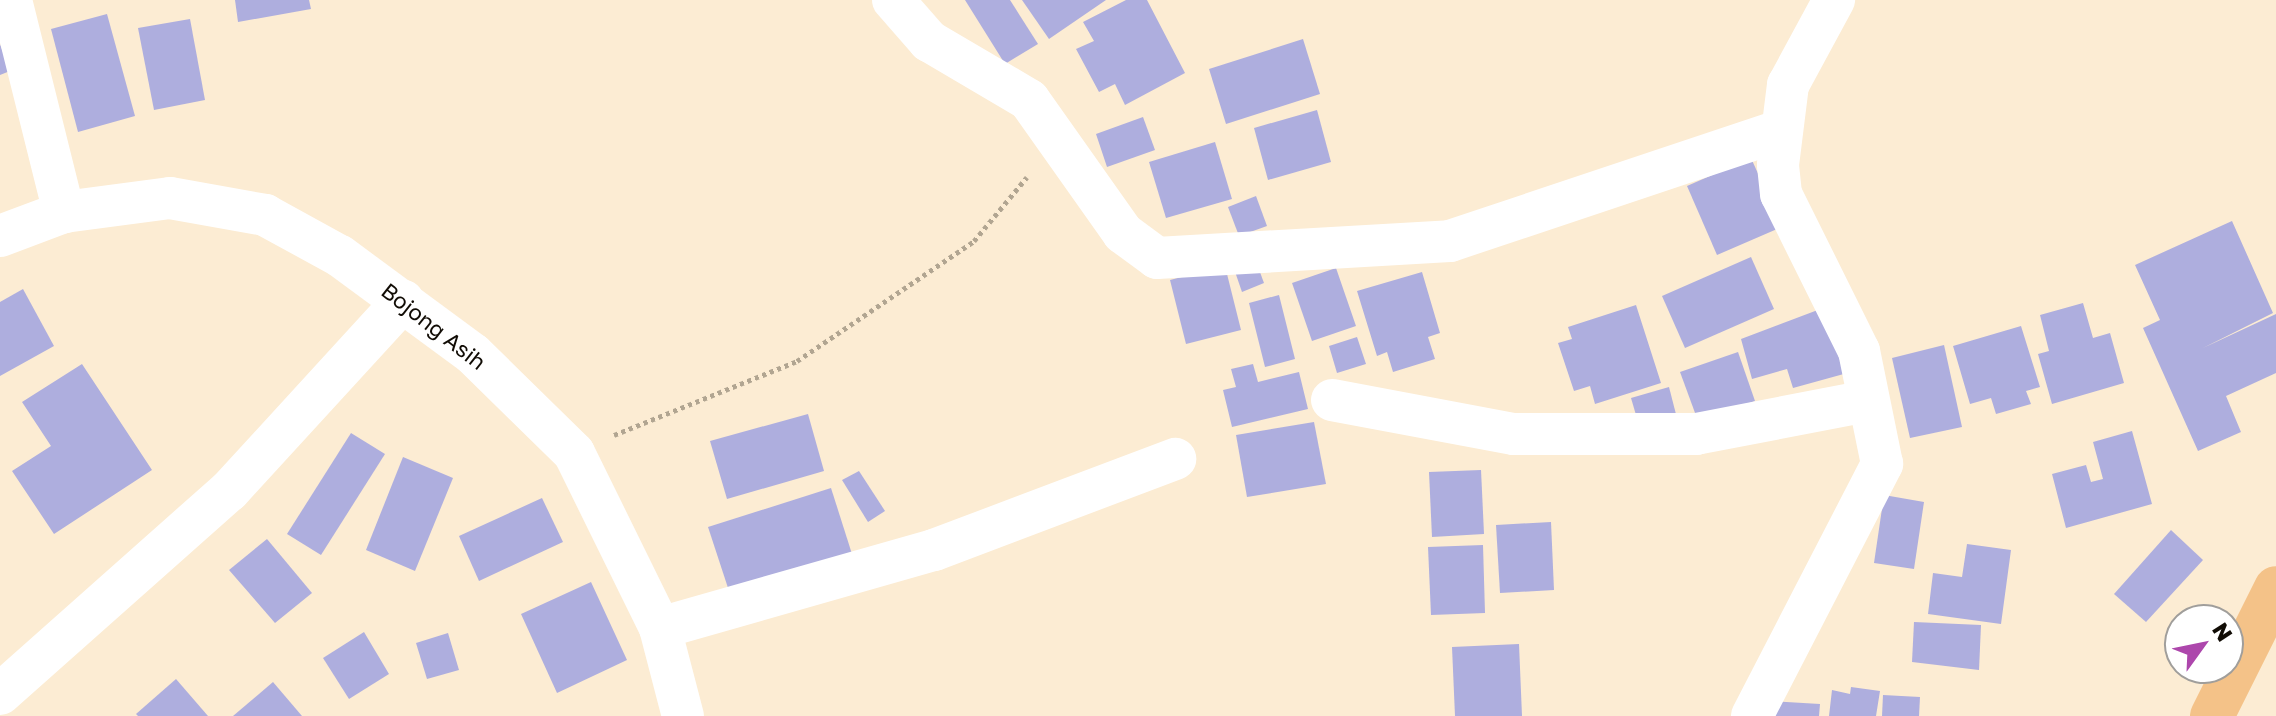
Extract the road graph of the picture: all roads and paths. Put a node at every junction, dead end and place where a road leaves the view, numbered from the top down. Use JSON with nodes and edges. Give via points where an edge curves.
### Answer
{"nodes":[{"id":1,"x":11,"y":0,"type":"edge"},
{"id":2,"x":893,"y":0,"type":"edge"},
{"id":3,"x":1834,"y":0,"type":"edge"},
{"id":4,"x":1779,"y":131,"type":"junction"},
{"id":5,"x":1054,"y":141,"type":"junction"},
{"id":6,"x":64,"y":212,"type":"junction"},
{"id":7,"x":0,"y":236,"type":"edge"},
{"id":8,"x":403,"y":301,"type":"junction"},
{"id":9,"x":1332,"y":400,"type":"dead end"},
{"id":10,"x":1868,"y":401,"type":"junction"},
{"id":11,"x":574,"y":453,"type":"junction"},
{"id":12,"x":1175,"y":459,"type":"dead end"},
{"id":13,"x":2276,"y":588,"type":"edge"},
{"id":14,"x":660,"y":628,"type":"junction"},
{"id":15,"x":0,"y":694,"type":"edge"},
{"id":16,"x":683,"y":716,"type":"edge"},
{"id":17,"x":1752,"y":716,"type":"edge"},
{"id":18,"x":2212,"y":716,"type":"edge"}],
"edges":[{"from":1,"to":6,"type":"street"},
{"from":2,"to":5,"type":"street","via":[[929,41],[1029,100]]},
{"from":3,"to":4,"type":"street","via":[[1788,85]]},
{"from":4,"to":5,"type":"street","via":[[1450,241],[1173,259],[1140,251]]},
{"from":4,"to":10,"type":"street","via":[[1781,194],[1859,351]]},
{"from":5,"to":11,"type":"path","via":[[974,241],[897,296],[797,361]]},
{"from":6,"to":7,"type":"street","name":"Bojong Asih"},
{"from":6,"to":8,"type":"street","name":"Bojong Asih","via":[[170,198],[222,203],[265,215],[340,256]]},
{"from":8,"to":11,"type":"street","name":"Bojong Asih","via":[[538,411]]},
{"from":8,"to":15,"type":"street","via":[[229,491]]},
{"from":9,"to":10,"type":"street","via":[[1514,434],[1696,434]]},
{"from":10,"to":17,"type":"street","via":[[1882,464]]},
{"from":11,"to":14,"type":"street","name":"Bojong Asih"},
{"from":12,"to":14,"type":"street","via":[[934,550]]},
{"from":13,"to":18,"type":"highway"},
{"from":14,"to":16,"type":"street","name":"Bojong Asih"}]}
